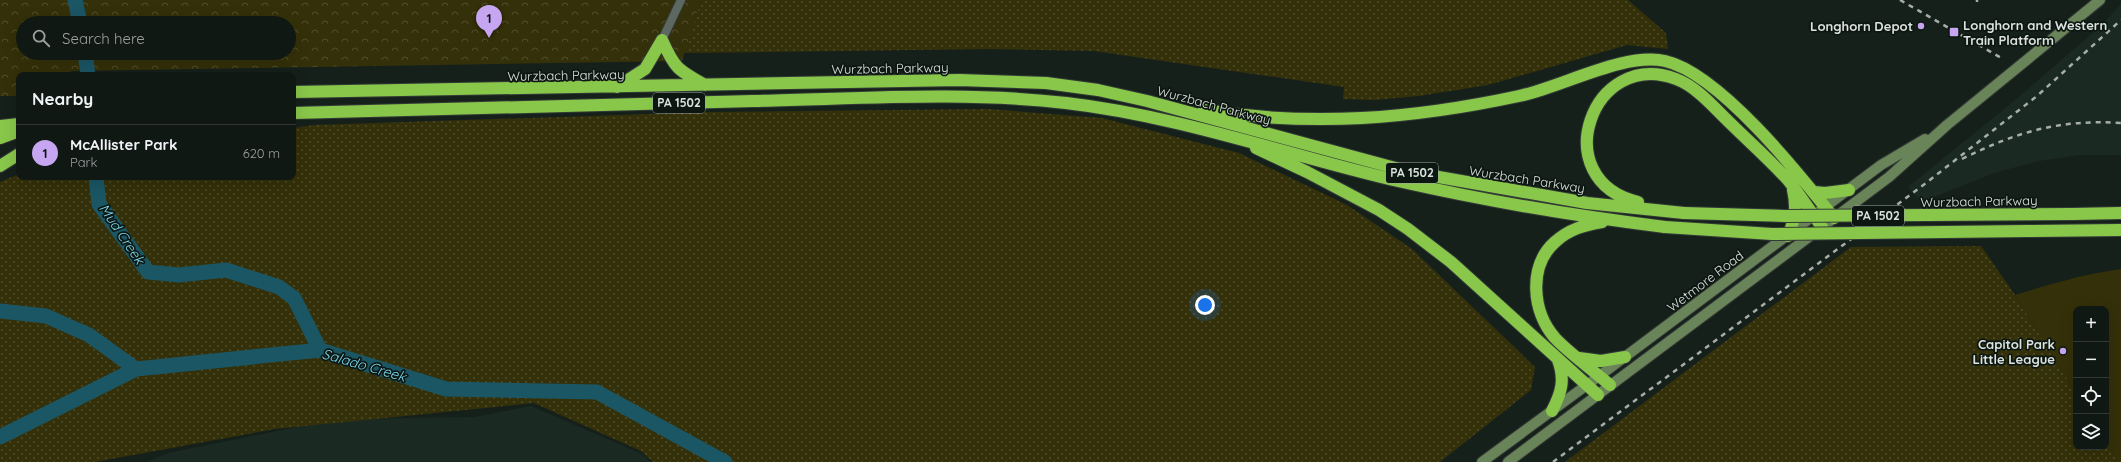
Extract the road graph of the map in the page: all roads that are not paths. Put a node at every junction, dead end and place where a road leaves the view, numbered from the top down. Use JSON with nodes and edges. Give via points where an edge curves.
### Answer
{"nodes":[{"id":1,"x":681,"y":0,"type":"edge"},
{"id":2,"x":2100,"y":0,"type":"edge"},
{"id":3,"x":662,"y":40,"type":"junction"},
{"id":4,"x":707,"y":86,"type":"junction"},
{"id":5,"x":615,"y":88,"type":"junction"},
{"id":6,"x":296,"y":92,"type":"edge"},
{"id":7,"x":1147,"y":101,"type":"junction"},
{"id":8,"x":296,"y":112,"type":"edge"},
{"id":9,"x":16,"y":124,"type":"edge"},
{"id":10,"x":1947,"y":125,"type":"junction"},
{"id":11,"x":0,"y":126,"type":"edge"},
{"id":12,"x":16,"y":132,"type":"edge"},
{"id":13,"x":1228,"y":135,"type":"junction"},
{"id":14,"x":0,"y":138,"type":"edge"},
{"id":15,"x":16,"y":155,"type":"edge"},
{"id":16,"x":16,"y":156,"type":"edge"},
{"id":17,"x":0,"y":159,"type":"edge"},
{"id":18,"x":0,"y":166,"type":"edge"},
{"id":19,"x":1793,"y":187,"type":"junction"},
{"id":20,"x":1849,"y":190,"type":"junction"},
{"id":21,"x":1814,"y":192,"type":"junction"},
{"id":22,"x":1826,"y":208,"type":"junction"},
{"id":23,"x":1684,"y":213,"type":"junction"},
{"id":24,"x":2121,"y":213,"type":"edge"},
{"id":25,"x":1814,"y":217,"type":"junction"},
{"id":26,"x":1834,"y":218,"type":"junction"},
{"id":27,"x":1611,"y":220,"type":"junction"},
{"id":28,"x":1822,"y":227,"type":"junction"},
{"id":29,"x":2121,"y":230,"type":"edge"},
{"id":30,"x":1788,"y":236,"type":"junction"},
{"id":31,"x":1556,"y":357,"type":"junction"},
{"id":32,"x":1626,"y":357,"type":"junction"},
{"id":33,"x":1579,"y":358,"type":"junction"},
{"id":34,"x":1599,"y":376,"type":"junction"},
{"id":35,"x":1587,"y":385,"type":"junction"},
{"id":36,"x":1610,"y":385,"type":"junction"},
{"id":37,"x":1598,"y":395,"type":"junction"},
{"id":38,"x":1552,"y":410,"type":"junction"},
{"id":39,"x":1482,"y":462,"type":"edge"},
{"id":40,"x":1508,"y":462,"type":"edge"}],
"edges":[{"from":1,"to":3,"type":"street"},
{"from":2,"to":10,"type":"main road","name":"Wetmore Road"},
{"from":3,"to":4,"type":"highway","via":[[672,62],[687,75]]},
{"from":3,"to":5,"type":"highway","via":[[645,69]]},
{"from":4,"to":5,"type":"highway","name":"Wurzbach Parkway","number":"PA 1502"},
{"from":4,"to":7,"type":"highway","name":"Wurzbach Parkway","number":"PA 1502","via":[[993,80],[1074,87]]},
{"from":5,"to":6,"type":"highway","name":"Wurzbach Parkway","number":"PA 1502"},
{"from":7,"to":21,"type":"highway","via":[[1209,111],[1287,119],[1367,119],[1487,103],[1522,96],[1624,62],[1646,59],[1665,61],[1688,70],[1720,94],[1765,137]]},
{"from":7,"to":23,"type":"highway","name":"Wurzbach Parkway","number":"PA 1502","via":[[1410,172],[1587,203]]},
{"from":8,"to":13,"type":"highway","name":"Wurzbach Parkway","number":"PA 1502","via":[[848,99],[1011,98],[1114,110]]},
{"from":9,"to":11,"type":"highway"},
{"from":10,"to":20,"type":"main road","name":"Wetmore Road","via":[[1881,165]]},
{"from":10,"to":26,"type":"main road","name":"Wetmore Road","via":[[1889,176]]},
{"from":12,"to":14,"type":"highway"},
{"from":13,"to":27,"type":"highway","name":"Wurzbach Parkway","number":"PA 1502","via":[[1396,180],[1492,201]]},
{"from":13,"to":31,"type":"highway","via":[[1320,179],[1379,210],[1408,229],[1451,262]]},
{"from":15,"to":17,"type":"highway"},
{"from":16,"to":18,"type":"highway"},
{"from":19,"to":23,"type":"highway","via":[[1709,103],[1683,82],[1660,75],[1624,80],[1602,97],[1594,109],[1587,139],[1591,164],[1602,184],[1622,198]]},
{"from":19,"to":25,"type":"highway"},
{"from":19,"to":30,"type":"highway","via":[[1796,218]]},
{"from":20,"to":21,"type":"highway"},
{"from":20,"to":22,"type":"main road","name":"Wetmore Road"},
{"from":21,"to":22,"type":"highway"},
{"from":22,"to":25,"type":"main road","name":"Wetmore Road"},
{"from":22,"to":26,"type":"highway"},
{"from":23,"to":24,"type":"highway","name":"Wurzbach Parkway","number":"PA 1502","bridge":true,"via":[[1785,216]]},
{"from":25,"to":28,"type":"highway"},
{"from":25,"to":30,"type":"main road","name":"Wetmore Road"},
{"from":26,"to":28,"type":"main road","name":"Wetmore Road"},
{"from":27,"to":29,"type":"highway","name":"Wurzbach Parkway","number":"PA 1502","bridge":true,"via":[[1666,227],[1772,234]]},
{"from":27,"to":33,"type":"highway","via":[[1581,226],[1566,233],[1547,250],[1538,268],[1536,291],[1541,315],[1555,338]]},
{"from":28,"to":36,"type":"main road","name":"Wetmore Road"},
{"from":30,"to":32,"type":"main road","name":"Wetmore Road"},
{"from":31,"to":35,"type":"highway"},
{"from":31,"to":38,"type":"highway","via":[[1563,383]]},
{"from":32,"to":33,"type":"highway","via":[[1601,361]]},
{"from":32,"to":34,"type":"main road","name":"Wetmore Road"},
{"from":33,"to":34,"type":"highway"},
{"from":34,"to":35,"type":"main road","name":"Wetmore Road"},
{"from":34,"to":36,"type":"highway"},
{"from":35,"to":37,"type":"highway"},
{"from":35,"to":38,"type":"main road","name":"Wetmore Road"},
{"from":36,"to":37,"type":"main road","name":"Wetmore Road"},
{"from":37,"to":40,"type":"main road","name":"Wetmore Road"},
{"from":38,"to":39,"type":"main road","name":"Wetmore Road"}]}
